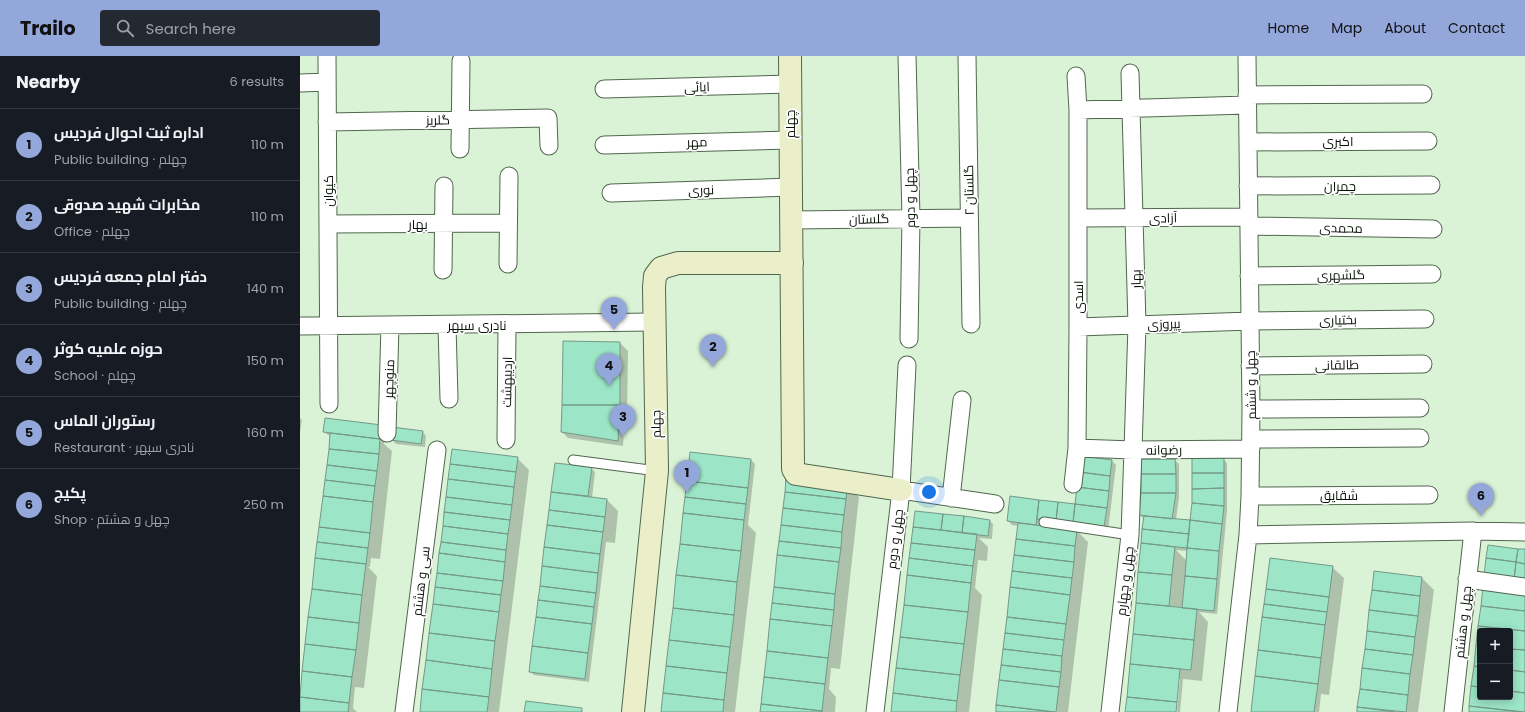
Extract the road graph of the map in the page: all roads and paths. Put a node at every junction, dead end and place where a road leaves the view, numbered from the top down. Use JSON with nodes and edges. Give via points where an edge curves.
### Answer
{"nodes":[{"id":1,"x":327,"y":56,"type":"edge"},
{"id":2,"x":790,"y":56,"type":"edge"},
{"id":3,"x":907,"y":56,"type":"edge"},
{"id":4,"x":967,"y":56,"type":"edge"},
{"id":5,"x":1247,"y":56,"type":"edge"},
{"id":6,"x":461,"y":61,"type":"dead end"},
{"id":7,"x":1130,"y":74,"type":"dead end"},
{"id":8,"x":1076,"y":76,"type":"dead end"},
{"id":9,"x":327,"y":82,"type":"junction"},
{"id":10,"x":300,"y":83,"type":"edge"},
{"id":11,"x":790,"y":84,"type":"junction"},
{"id":12,"x":604,"y":89,"type":"dead end"},
{"id":13,"x":1423,"y":94,"type":"dead end"},
{"id":14,"x":1247,"y":100,"type":"junction"},
{"id":15,"x":1131,"y":108,"type":"junction"},
{"id":16,"x":1078,"y":110,"type":"junction"},
{"id":17,"x":461,"y":120,"type":"junction"},
{"id":18,"x":328,"y":122,"type":"junction"},
{"id":19,"x":790,"y":140,"type":"junction"},
{"id":20,"x":1428,"y":141,"type":"dead end"},
{"id":21,"x":1248,"y":142,"type":"junction"},
{"id":22,"x":604,"y":145,"type":"dead end"},
{"id":23,"x":549,"y":146,"type":"dead end"},
{"id":24,"x":460,"y":149,"type":"dead end"},
{"id":25,"x":509,"y":176,"type":"dead end"},
{"id":26,"x":1431,"y":185,"type":"dead end"},
{"id":27,"x":444,"y":186,"type":"dead end"},
{"id":28,"x":1248,"y":186,"type":"junction"},
{"id":29,"x":791,"y":187,"type":"junction"},
{"id":30,"x":611,"y":193,"type":"dead end"},
{"id":31,"x":911,"y":218,"type":"junction"},
{"id":32,"x":969,"y":218,"type":"junction"},
{"id":33,"x":1078,"y":218,"type":"junction"},
{"id":34,"x":1135,"y":218,"type":"junction"},
{"id":35,"x":792,"y":220,"type":"junction"},
{"id":36,"x":1249,"y":221,"type":"junction"},
{"id":37,"x":508,"y":223,"type":"junction"},
{"id":38,"x":328,"y":224,"type":"junction"},
{"id":39,"x":443,"y":224,"type":"junction"},
{"id":40,"x":1433,"y":229,"type":"dead end"},
{"id":41,"x":508,"y":264,"type":"dead end"},
{"id":42,"x":792,"y":264,"type":"junction"},
{"id":43,"x":443,"y":270,"type":"dead end"},
{"id":44,"x":1432,"y":274,"type":"dead end"},
{"id":45,"x":1249,"y":276,"type":"junction"},
{"id":46,"x":1425,"y":319,"type":"dead end"},
{"id":47,"x":1250,"y":321,"type":"junction"},
{"id":48,"x":653,"y":322,"type":"junction"},
{"id":49,"x":971,"y":324,"type":"dead end"},
{"id":50,"x":390,"y":325,"type":"junction"},
{"id":51,"x":447,"y":325,"type":"junction"},
{"id":52,"x":507,"y":325,"type":"junction"},
{"id":53,"x":1137,"y":325,"type":"junction"},
{"id":54,"x":300,"y":326,"type":"edge"},
{"id":55,"x":329,"y":326,"type":"junction"},
{"id":56,"x":1078,"y":327,"type":"junction"},
{"id":57,"x":909,"y":339,"type":"dead end"},
{"id":58,"x":907,"y":364,"type":"dead end"},
{"id":59,"x":1423,"y":364,"type":"dead end"},
{"id":60,"x":1250,"y":366,"type":"junction"},
{"id":61,"x":449,"y":399,"type":"dead end"},
{"id":62,"x":962,"y":400,"type":"dead end"},
{"id":63,"x":329,"y":404,"type":"dead end"},
{"id":64,"x":1420,"y":408,"type":"dead end"},
{"id":65,"x":1251,"y":409,"type":"junction"},
{"id":66,"x":387,"y":433,"type":"dead end"},
{"id":67,"x":1420,"y":438,"type":"dead end"},
{"id":68,"x":506,"y":440,"type":"dead end"},
{"id":69,"x":1251,"y":444,"type":"junction"},
{"id":70,"x":1077,"y":448,"type":"junction"},
{"id":71,"x":437,"y":450,"type":"dead end"},
{"id":72,"x":1133,"y":450,"type":"junction"},
{"id":73,"x":573,"y":460,"type":"dead end"},
{"id":74,"x":657,"y":471,"type":"junction"},
{"id":75,"x":1073,"y":484,"type":"dead end"},
{"id":76,"x":901,"y":490,"type":"junction"},
{"id":77,"x":1429,"y":495,"type":"dead end"},
{"id":78,"x":1250,"y":496,"type":"junction"},
{"id":79,"x":951,"y":498,"type":"junction"},
{"id":80,"x":994,"y":504,"type":"dead end"},
{"id":81,"x":1044,"y":522,"type":"dead end"},
{"id":82,"x":1473,"y":531,"type":"junction"},
{"id":83,"x":1525,"y":532,"type":"edge"},
{"id":84,"x":1130,"y":534,"type":"junction"},
{"id":85,"x":1248,"y":536,"type":"junction"},
{"id":86,"x":1467,"y":579,"type":"junction"},
{"id":87,"x":1525,"y":586,"type":"edge"},
{"id":88,"x":404,"y":712,"type":"edge"},
{"id":89,"x":633,"y":712,"type":"edge"},
{"id":90,"x":875,"y":712,"type":"edge"},
{"id":91,"x":1110,"y":712,"type":"edge"},
{"id":92,"x":1228,"y":712,"type":"edge"},
{"id":93,"x":1453,"y":712,"type":"edge"}],
"edges":[{"from":1,"to":9,"type":"street","name":"کیوان"},
{"from":2,"to":11,"type":"street","name":"چهلم"},
{"from":3,"to":31,"type":"street","name":"چهل و دوم"},
{"from":4,"to":32,"type":"street","name":"گلستان ۲"},
{"from":5,"to":14,"type":"street","name":"چهل و ششم"},
{"from":6,"to":17,"type":"street"},
{"from":7,"to":15,"type":"street","name":"بهار"},
{"from":8,"to":16,"type":"street","name":"اسدی"},
{"from":9,"to":10,"type":"street"},
{"from":9,"to":18,"type":"street","name":"کیوان"},
{"from":11,"to":12,"type":"street","name":"ایائی"},
{"from":11,"to":19,"type":"street","name":"چهلم"},
{"from":13,"to":14,"type":"street"},
{"from":14,"to":15,"type":"street"},
{"from":14,"to":21,"type":"street","name":"چهل و ششم"},
{"from":15,"to":16,"type":"street"},
{"from":15,"to":34,"type":"street","name":"بهار"},
{"from":16,"to":33,"type":"street","name":"اسدی"},
{"from":17,"to":18,"type":"street","name":"گلریز"},
{"from":17,"to":23,"type":"street","name":"گلریز","via":[[548,118]]},
{"from":17,"to":24,"type":"street"},
{"from":18,"to":38,"type":"street","name":"کیوان"},
{"from":19,"to":22,"type":"street","name":"مهر"},
{"from":19,"to":29,"type":"street","name":"چهلم"},
{"from":20,"to":21,"type":"street","name":"اکبری"},
{"from":21,"to":28,"type":"street","name":"چهل و ششم"},
{"from":25,"to":37,"type":"street"},
{"from":26,"to":28,"type":"street","name":"چمران"},
{"from":27,"to":39,"type":"street"},
{"from":28,"to":36,"type":"street","name":"چهل و ششم"},
{"from":29,"to":30,"type":"street","name":"نوری"},
{"from":29,"to":35,"type":"street","name":"چهلم"},
{"from":31,"to":32,"type":"street","name":"گلستان"},
{"from":31,"to":35,"type":"street","name":"گلستان"},
{"from":31,"to":57,"type":"street","name":"چهل و دوم"},
{"from":32,"to":49,"type":"street","name":"گلستان ۲"},
{"from":33,"to":34,"type":"street","name":"آزادی"},
{"from":33,"to":56,"type":"street","name":"اسدی"},
{"from":34,"to":36,"type":"street","name":"آزادی"},
{"from":34,"to":53,"type":"street","name":"بهار"},
{"from":35,"to":42,"type":"street","name":"چهلم"},
{"from":36,"to":40,"type":"street","name":"محمدی"},
{"from":36,"to":45,"type":"street","name":"چهل و ششم"},
{"from":37,"to":39,"type":"street","name":"بهار"},
{"from":37,"to":41,"type":"street"},
{"from":38,"to":39,"type":"street","name":"بهار"},
{"from":38,"to":55,"type":"street","name":"کیوان"},
{"from":39,"to":43,"type":"street"},
{"from":42,"to":48,"type":"street","name":"چهلم","via":[[678,263],[660,268],[654,282]]},
{"from":42,"to":76,"type":"street","name":"چهلم","via":[[793,469],[796,474]]},
{"from":44,"to":45,"type":"street","name":"گلشهری"},
{"from":45,"to":47,"type":"street","name":"چهل و ششم"},
{"from":46,"to":47,"type":"street","name":"بختیاری"},
{"from":47,"to":53,"type":"street","name":"پیروزی"},
{"from":47,"to":60,"type":"street","name":"چهل و ششم"},
{"from":48,"to":52,"type":"street","name":"نادری سپهر"},
{"from":48,"to":74,"type":"street","name":"چهلم"},
{"from":50,"to":51,"type":"street","name":"نادری سپهر"},
{"from":50,"to":55,"type":"street","name":"نادری سپهر"},
{"from":50,"to":66,"type":"street","name":"منوچهر"},
{"from":51,"to":52,"type":"street","name":"نادری سپهر"},
{"from":51,"to":61,"type":"street"},
{"from":52,"to":68,"type":"street","name":"اردیبهشت"},
{"from":53,"to":56,"type":"street","name":"پیروزی"},
{"from":53,"to":72,"type":"street","name":"بهار"},
{"from":54,"to":55,"type":"street","name":"نادری سپهر"},
{"from":55,"to":63,"type":"street","name":"کیوان"},
{"from":56,"to":70,"type":"street","name":"اسدی"},
{"from":58,"to":76,"type":"street","name":"چهل و دوم"},
{"from":59,"to":60,"type":"street","name":"طالقانی"},
{"from":60,"to":65,"type":"street","name":"چهل و ششم"},
{"from":62,"to":79,"type":"street"},
{"from":64,"to":65,"type":"street"},
{"from":65,"to":69,"type":"street","name":"چهل و ششم"},
{"from":67,"to":69,"type":"street","name":"رضوانه"},
{"from":69,"to":72,"type":"street","name":"رضوانه"},
{"from":69,"to":78,"type":"street","name":"چهل و ششم"},
{"from":70,"to":72,"type":"street","name":"رضوانه"},
{"from":70,"to":75,"type":"street","name":"اسدی"},
{"from":71,"to":88,"type":"street","name":"سی و هشتم"},
{"from":72,"to":84,"type":"street","name":"چهل و چهارم"},
{"from":73,"to":74,"type":"lane"},
{"from":74,"to":89,"type":"street","name":"چهلم"},
{"from":76,"to":79,"type":"street"},
{"from":76,"to":90,"type":"street","name":"چهل و دوم"},
{"from":77,"to":78,"type":"street","name":"شقایق"},
{"from":78,"to":85,"type":"street","name":"چهل و ششم"},
{"from":79,"to":80,"type":"street"},
{"from":81,"to":84,"type":"lane"},
{"from":82,"to":83,"type":"street"},
{"from":82,"to":85,"type":"street"},
{"from":82,"to":86,"type":"street","name":"چهل و هشتم"},
{"from":84,"to":91,"type":"street","name":"چهل و چهارم"},
{"from":85,"to":92,"type":"street","name":"چهل و ششم"},
{"from":86,"to":87,"type":"street"},
{"from":86,"to":93,"type":"street","name":"چهل و هشتم"}]}
